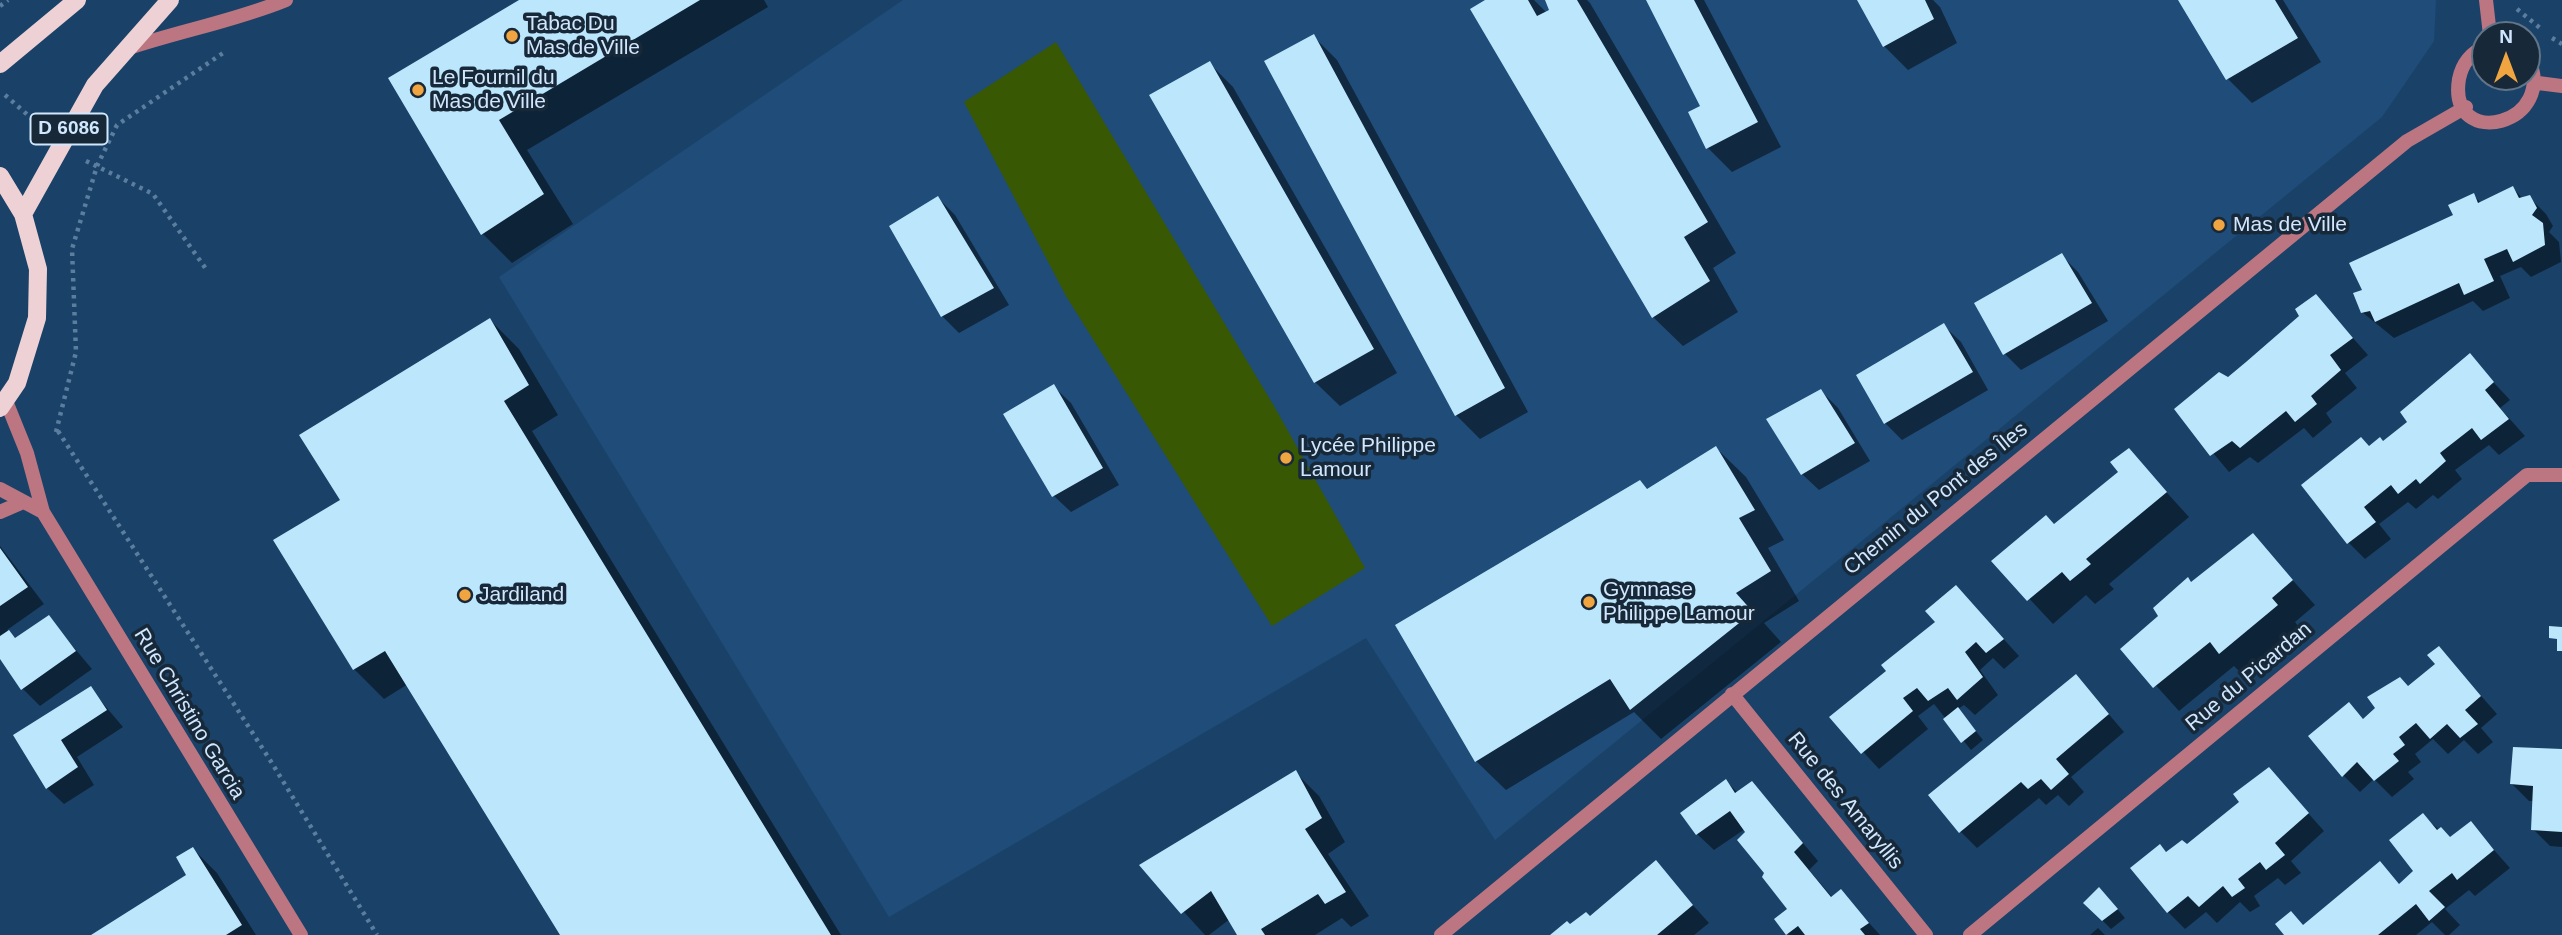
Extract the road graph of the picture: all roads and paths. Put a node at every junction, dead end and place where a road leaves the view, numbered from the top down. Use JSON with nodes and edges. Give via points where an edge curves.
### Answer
{"nodes":[{"id":1,"x":8,"y":0,"type":"edge"},
{"id":2,"x":77,"y":0,"type":"edge"},
{"id":3,"x":170,"y":0,"type":"edge"},
{"id":4,"x":286,"y":0,"type":"edge"},
{"id":5,"x":2486,"y":0,"type":"edge"},
{"id":6,"x":2511,"y":0,"type":"edge"},
{"id":7,"x":0,"y":6,"type":"edge"},
{"id":8,"x":2488,"y":21,"type":"edge"},
{"id":9,"x":2562,"y":44,"type":"edge"},
{"id":10,"x":232,"y":47,"type":"dead end"},
{"id":11,"x":125,"y":50,"type":"junction"},
{"id":12,"x":2471,"y":55,"type":"edge"},
{"id":13,"x":0,"y":64,"type":"edge"},
{"id":14,"x":2541,"y":83,"type":"edge"},
{"id":15,"x":2562,"y":86,"type":"edge"},
{"id":16,"x":0,"y":90,"type":"edge"},
{"id":17,"x":2536,"y":91,"type":"edge"},
{"id":18,"x":2466,"y":107,"type":"junction"},
{"id":19,"x":41,"y":127,"type":"dead end"},
{"id":20,"x":97,"y":166,"type":"junction"},
{"id":21,"x":0,"y":176,"type":"edge"},
{"id":22,"x":23,"y":214,"type":"junction"},
{"id":23,"x":206,"y":269,"type":"dead end"},
{"id":24,"x":3,"y":405,"type":"edge"},
{"id":25,"x":58,"y":431,"type":"junction"},
{"id":26,"x":27,"y":453,"type":"junction"},
{"id":27,"x":2562,"y":475,"type":"edge"},
{"id":28,"x":0,"y":489,"type":"edge"},
{"id":29,"x":23,"y":502,"type":"junction"},
{"id":30,"x":0,"y":512,"type":"edge"},
{"id":31,"x":43,"y":512,"type":"junction"},
{"id":32,"x":1732,"y":694,"type":"junction"},
{"id":33,"x":300,"y":935,"type":"edge"},
{"id":34,"x":377,"y":935,"type":"edge"},
{"id":35,"x":1441,"y":935,"type":"edge"},
{"id":36,"x":1926,"y":935,"type":"edge"},
{"id":37,"x":1970,"y":935,"type":"edge"}],
"edges":[{"from":1,"to":7,"type":"path"},
{"from":2,"to":13,"type":"main road"},
{"from":3,"to":11,"type":"main road","number":"D 6086"},
{"from":4,"to":11,"type":"street"},
{"from":5,"to":8,"type":"street"},
{"from":6,"to":9,"type":"path"},
{"from":10,"to":20,"type":"path","via":[[117,125]]},
{"from":11,"to":22,"type":"main road","number":"D 6086","via":[[76,114]]},
{"from":12,"to":18,"type":"street","via":[[2458,86]]},
{"from":14,"to":15,"type":"street"},
{"from":16,"to":19,"type":"path"},
{"from":17,"to":18,"type":"street","via":[[2533,104],[2506,124],[2483,122]]},
{"from":18,"to":32,"type":"street","name":"Chemin du Pont des Îles","via":[[2407,141]]},
{"from":20,"to":23,"type":"path","via":[[153,194]]},
{"from":20,"to":25,"type":"path","via":[[72,249],[76,352]]},
{"from":21,"to":22,"type":"main road"},
{"from":22,"to":24,"type":"main road","via":[[38,269],[37,318],[17,383]]},
{"from":24,"to":26,"type":"street","name":"Rue Christino Garcia"},
{"from":25,"to":26,"type":"path"},
{"from":25,"to":34,"type":"path"},
{"from":26,"to":31,"type":"street","name":"Rue Christino Garcia"},
{"from":27,"to":37,"type":"street","name":"Rue du Picardan","via":[[2527,475]]},
{"from":28,"to":29,"type":"street"},
{"from":29,"to":30,"type":"street"},
{"from":29,"to":31,"type":"street"},
{"from":31,"to":33,"type":"street","name":"Rue Christino Garcia"},
{"from":32,"to":35,"type":"street","name":"Chemin du Pont des Îles"},
{"from":32,"to":36,"type":"street","name":"Rue des Amaryllis"}]}
